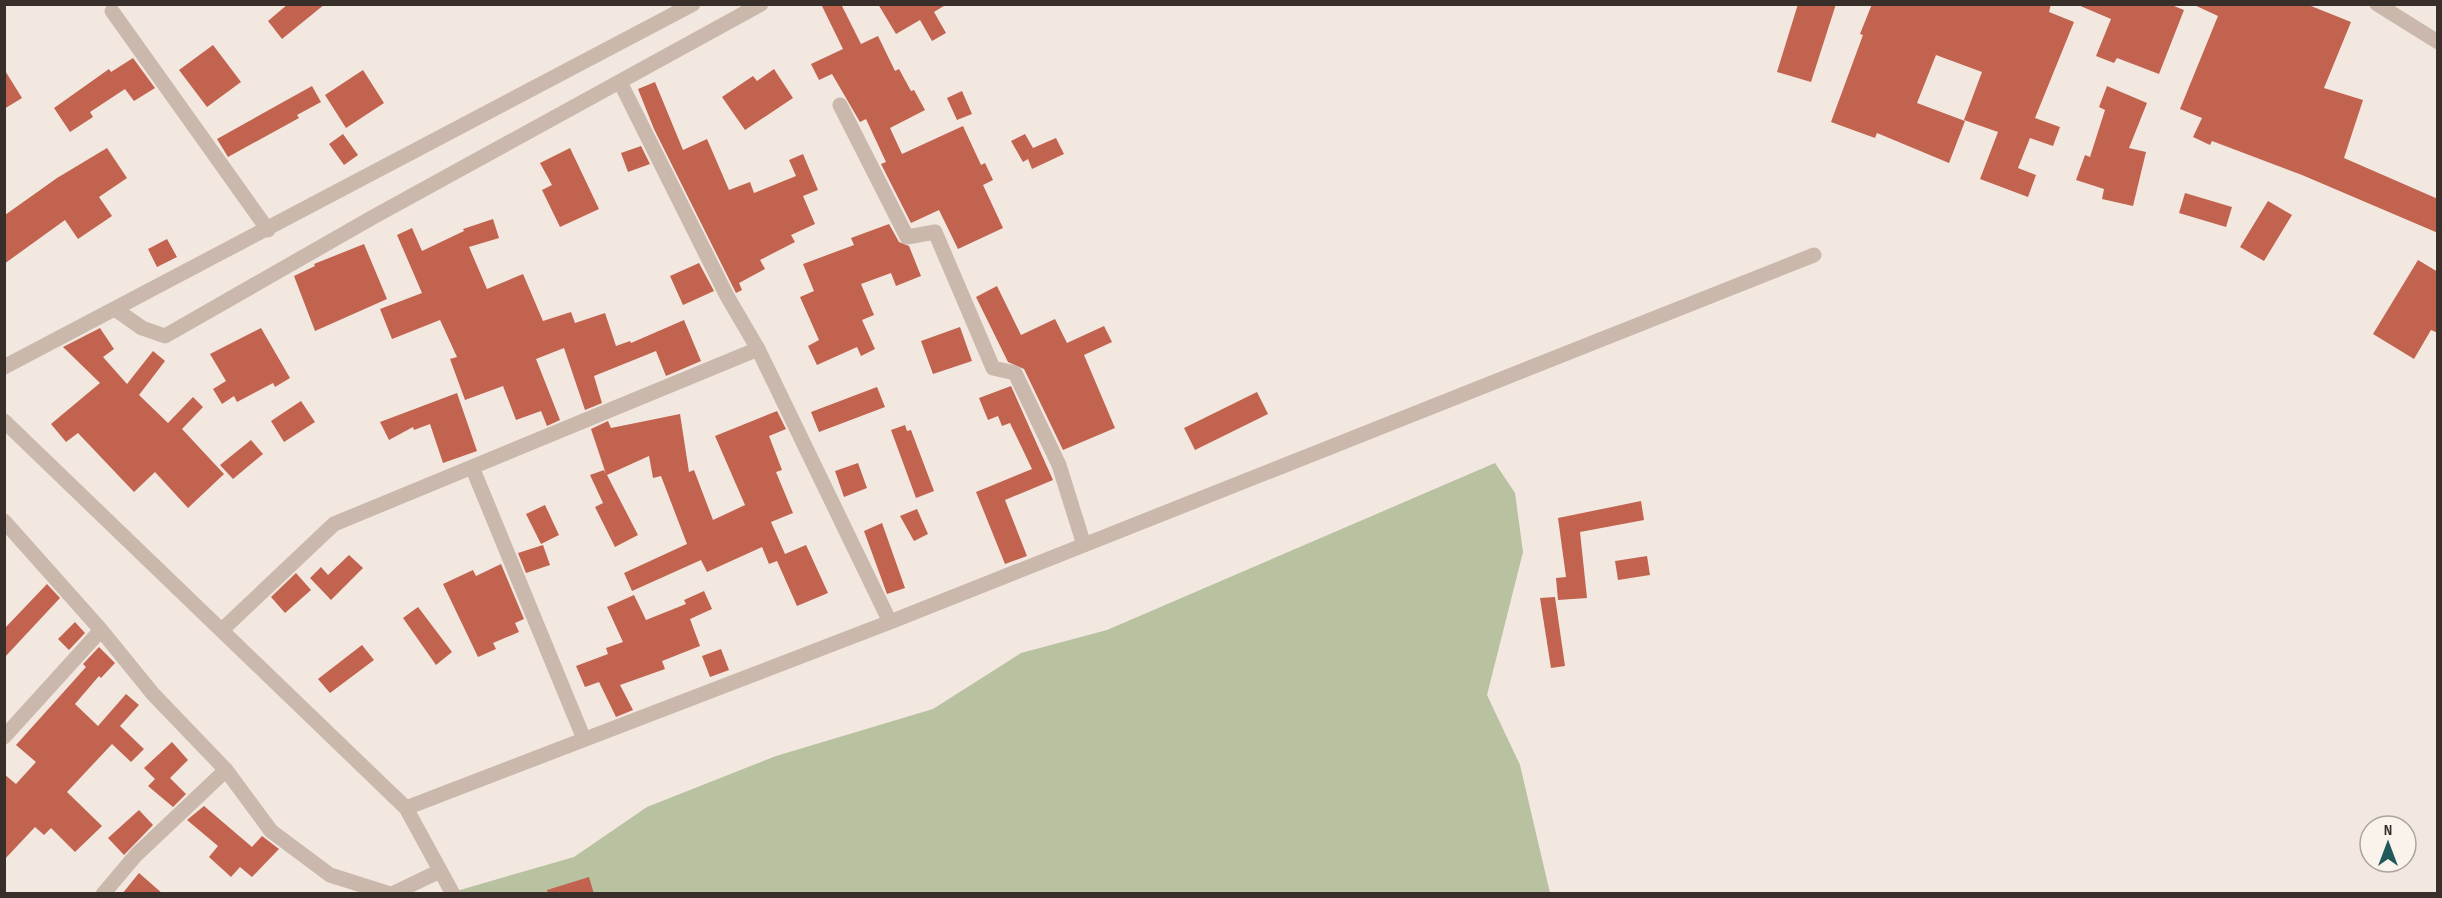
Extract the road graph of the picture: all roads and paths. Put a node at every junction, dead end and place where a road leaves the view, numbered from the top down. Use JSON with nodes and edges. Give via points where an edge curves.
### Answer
{"nodes":[{"id":1,"x":693,"y":4,"type":"edge"},
{"id":2,"x":761,"y":4,"type":"edge"},
{"id":3,"x":2377,"y":4,"type":"edge"},
{"id":4,"x":112,"y":11,"type":"dead end"},
{"id":5,"x":2438,"y":42,"type":"edge"},
{"id":6,"x":620,"y":82,"type":"junction"},
{"id":7,"x":840,"y":105,"type":"dead end"},
{"id":8,"x":268,"y":230,"type":"junction"},
{"id":9,"x":1814,"y":255,"type":"dead end"},
{"id":10,"x":115,"y":309,"type":"junction"},
{"id":11,"x":758,"y":349,"type":"junction"},
{"id":12,"x":4,"y":368,"type":"edge"},
{"id":13,"x":4,"y":421,"type":"edge"},
{"id":14,"x":472,"y":467,"type":"junction"},
{"id":15,"x":4,"y":521,"type":"edge"},
{"id":16,"x":1084,"y":545,"type":"junction"},
{"id":17,"x":890,"y":622,"type":"junction"},
{"id":18,"x":223,"y":629,"type":"junction"},
{"id":19,"x":101,"y":630,"type":"junction"},
{"id":20,"x":4,"y":737,"type":"edge"},
{"id":21,"x":584,"y":739,"type":"junction"},
{"id":22,"x":226,"y":770,"type":"junction"},
{"id":23,"x":406,"y":808,"type":"junction"},
{"id":24,"x":440,"y":871,"type":"junction"},
{"id":25,"x":103,"y":894,"type":"edge"},
{"id":26,"x":391,"y":894,"type":"edge"},
{"id":27,"x":453,"y":894,"type":"edge"}],
"edges":[{"from":1,"to":8,"type":"street"},
{"from":2,"to":6,"type":"street"},
{"from":3,"to":5,"type":"street"},
{"from":4,"to":8,"type":"street"},
{"from":6,"to":10,"type":"street","via":[[165,336],[141,328]]},
{"from":6,"to":11,"type":"street","via":[[727,296]]},
{"from":7,"to":16,"type":"street","via":[[907,237],[935,232],[993,368],[1015,374],[1059,465]]},
{"from":8,"to":10,"type":"street"},
{"from":9,"to":16,"type":"street"},
{"from":10,"to":12,"type":"street"},
{"from":11,"to":14,"type":"street"},
{"from":11,"to":17,"type":"street"},
{"from":13,"to":18,"type":"street"},
{"from":14,"to":18,"type":"street","via":[[334,524]]},
{"from":14,"to":21,"type":"street"},
{"from":15,"to":19,"type":"street"},
{"from":16,"to":17,"type":"street"},
{"from":17,"to":21,"type":"street"},
{"from":18,"to":23,"type":"street"},
{"from":19,"to":20,"type":"street"},
{"from":19,"to":22,"type":"street","via":[[153,694]]},
{"from":21,"to":23,"type":"street"},
{"from":22,"to":25,"type":"street","via":[[136,855]]},
{"from":22,"to":26,"type":"street","via":[[271,831],[330,876]]},
{"from":23,"to":24,"type":"street"},
{"from":24,"to":26,"type":"street"},
{"from":24,"to":27,"type":"street"}]}
